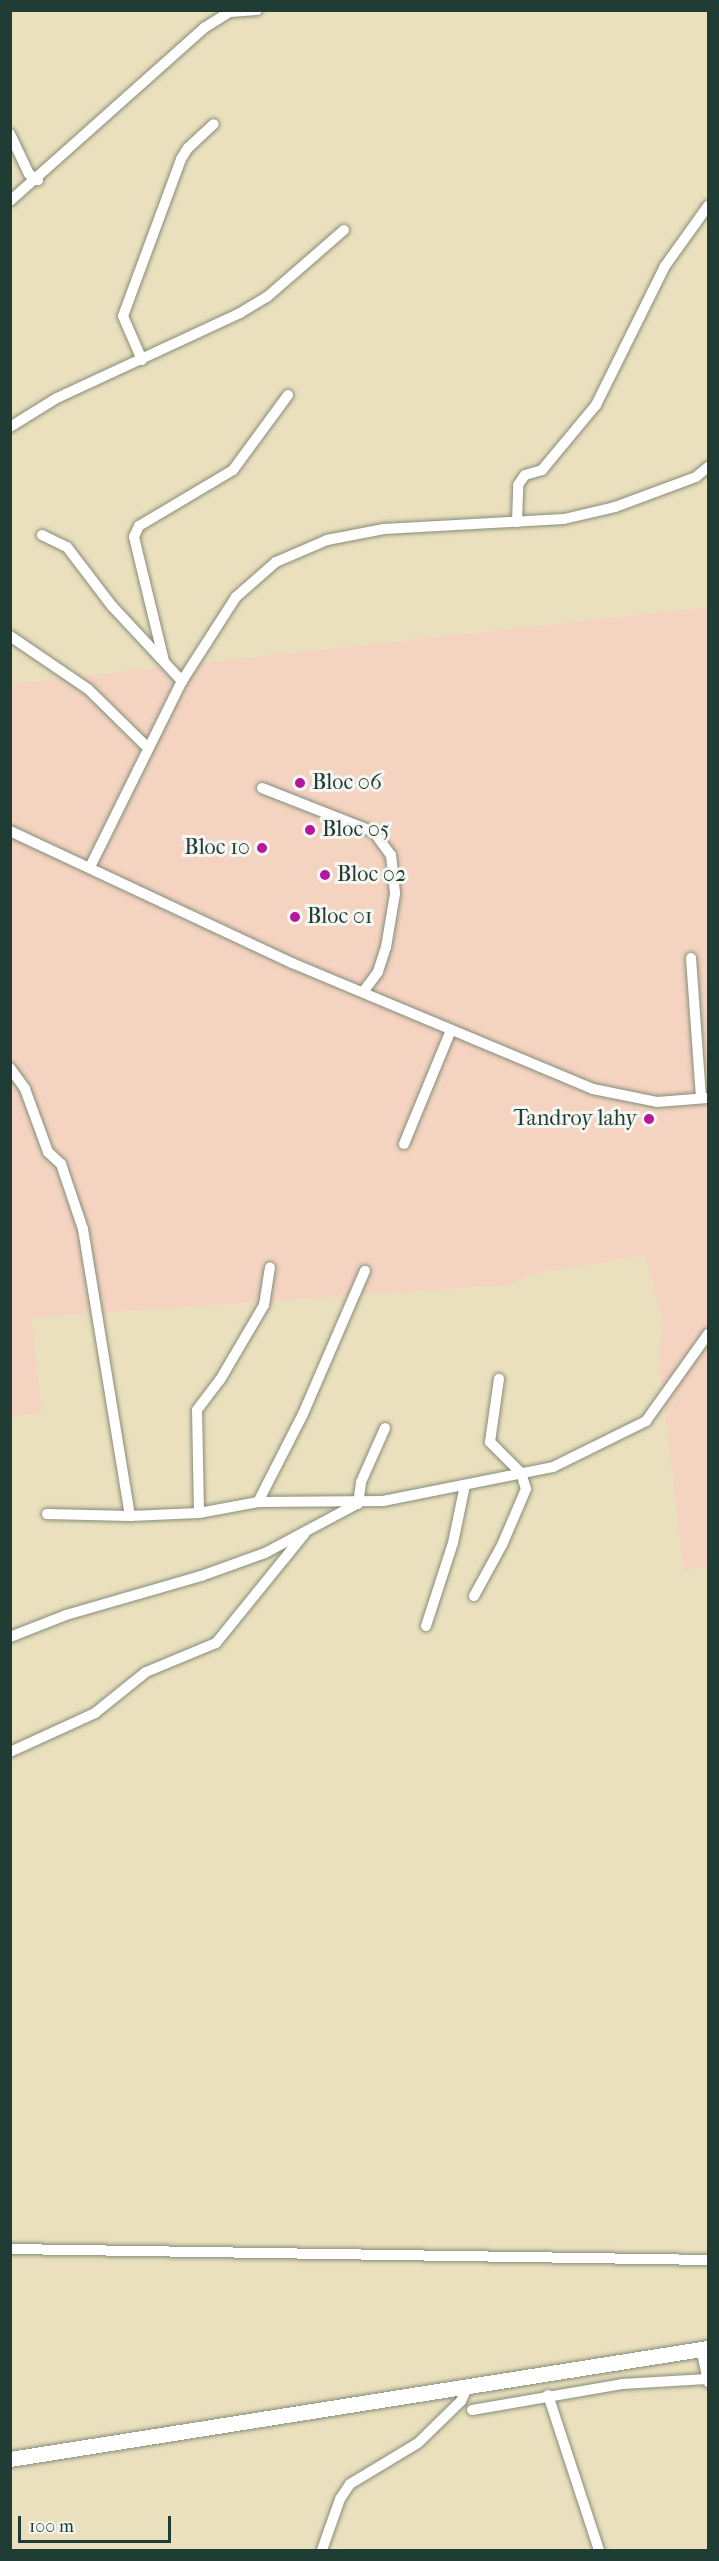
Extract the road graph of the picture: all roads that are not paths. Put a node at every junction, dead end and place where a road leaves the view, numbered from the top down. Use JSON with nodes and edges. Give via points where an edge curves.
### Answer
{"nodes":[{"id":1,"x":257,"y":10,"type":"edge"},
{"id":2,"x":214,"y":124,"type":"dead end"},
{"id":3,"x":10,"y":134,"type":"edge"},
{"id":4,"x":38,"y":180,"type":"junction"},
{"id":5,"x":10,"y":201,"type":"edge"},
{"id":6,"x":708,"y":206,"type":"edge"},
{"id":7,"x":344,"y":230,"type":"dead end"},
{"id":8,"x":142,"y":360,"type":"junction"},
{"id":9,"x":288,"y":395,"type":"dead end"},
{"id":10,"x":10,"y":427,"type":"edge"},
{"id":11,"x":708,"y":468,"type":"edge"},
{"id":12,"x":517,"y":522,"type":"junction"},
{"id":13,"x":42,"y":535,"type":"dead end"},
{"id":14,"x":10,"y":636,"type":"edge"},
{"id":15,"x":164,"y":661,"type":"junction"},
{"id":16,"x":182,"y":681,"type":"junction"},
{"id":17,"x":147,"y":747,"type":"junction"},
{"id":18,"x":262,"y":788,"type":"dead end"},
{"id":19,"x":10,"y":831,"type":"edge"},
{"id":20,"x":90,"y":867,"type":"junction"},
{"id":21,"x":691,"y":958,"type":"dead end"},
{"id":22,"x":363,"y":992,"type":"junction"},
{"id":23,"x":451,"y":1030,"type":"junction"},
{"id":24,"x":10,"y":1068,"type":"edge"},
{"id":25,"x":704,"y":1098,"type":"edge"},
{"id":26,"x":404,"y":1144,"type":"dead end"},
{"id":27,"x":270,"y":1267,"type":"dead end"},
{"id":28,"x":365,"y":1271,"type":"dead end"},
{"id":29,"x":708,"y":1334,"type":"edge"},
{"id":30,"x":499,"y":1379,"type":"dead end"},
{"id":31,"x":385,"y":1428,"type":"dead end"},
{"id":32,"x":521,"y":1473,"type":"junction"},
{"id":33,"x":465,"y":1485,"type":"junction"},
{"id":34,"x":258,"y":1502,"type":"junction"},
{"id":35,"x":358,"y":1504,"type":"junction"},
{"id":36,"x":199,"y":1513,"type":"junction"},
{"id":37,"x":47,"y":1514,"type":"dead end"},
{"id":38,"x":130,"y":1516,"type":"junction"},
{"id":39,"x":305,"y":1533,"type":"junction"},
{"id":40,"x":474,"y":1596,"type":"dead end"},
{"id":41,"x":426,"y":1626,"type":"dead end"},
{"id":42,"x":10,"y":1637,"type":"edge"},
{"id":43,"x":10,"y":1752,"type":"edge"},
{"id":44,"x":10,"y":2249,"type":"edge"},
{"id":45,"x":708,"y":2260,"type":"edge"},
{"id":46,"x":705,"y":2348,"type":"edge"},
{"id":47,"x":708,"y":2380,"type":"edge"},
{"id":48,"x":467,"y":2388,"type":"junction"},
{"id":49,"x":548,"y":2395,"type":"junction"},
{"id":50,"x":472,"y":2410,"type":"dead end"},
{"id":51,"x":10,"y":2458,"type":"edge"},
{"id":52,"x":322,"y":2550,"type":"edge"},
{"id":53,"x":599,"y":2550,"type":"edge"}],
"edges":[{"from":1,"to":4,"type":"street","via":[[230,12],[204,28],[137,85],[108,117]]},
{"from":2,"to":8,"type":"street","via":[[181,159],[123,316]]},
{"from":3,"to":4,"type":"street","via":[[29,174]]},
{"from":4,"to":5,"type":"street"},
{"from":6,"to":12,"type":"street","via":[[665,266],[596,405],[542,470],[525,475],[518,485]]},
{"from":7,"to":8,"type":"street","via":[[267,297]]},
{"from":8,"to":10,"type":"street","via":[[57,398]]},
{"from":9,"to":15,"type":"street","via":[[233,470],[139,526],[134,537]]},
{"from":11,"to":12,"type":"street","via":[[696,477],[615,507],[564,519]]},
{"from":12,"to":16,"type":"street","via":[[384,530],[327,540],[276,562],[236,597]]},
{"from":13,"to":15,"type":"street","via":[[67,547],[112,606]]},
{"from":14,"to":17,"type":"street","via":[[88,689]]},
{"from":15,"to":16,"type":"street"},
{"from":16,"to":17,"type":"street"},
{"from":17,"to":20,"type":"street"},
{"from":18,"to":22,"type":"street","via":[[374,832],[391,855],[395,894],[386,947],[378,972]]},
{"from":19,"to":20,"type":"street"},
{"from":20,"to":22,"type":"street","via":[[292,963]]},
{"from":21,"to":25,"type":"street"},
{"from":22,"to":23,"type":"street"},
{"from":23,"to":25,"type":"street","via":[[593,1089],[657,1102]]},
{"from":23,"to":26,"type":"street"},
{"from":24,"to":38,"type":"street","via":[[25,1089],[48,1152],[61,1164],[78,1210]]},
{"from":27,"to":36,"type":"street","via":[[264,1305],[220,1380],[197,1410]]},
{"from":28,"to":34,"type":"street","via":[[303,1414]]},
{"from":29,"to":32,"type":"street","via":[[646,1420],[572,1460]]},
{"from":30,"to":32,"type":"street","via":[[490,1442]]},
{"from":31,"to":35,"type":"street","via":[[361,1482]]},
{"from":32,"to":33,"type":"street"},
{"from":32,"to":40,"type":"street","via":[[526,1489]]},
{"from":33,"to":35,"type":"street"},
{"from":33,"to":41,"type":"street","via":[[453,1543]]},
{"from":34,"to":35,"type":"street"},
{"from":34,"to":36,"type":"street"},
{"from":35,"to":39,"type":"street"},
{"from":36,"to":38,"type":"street"},
{"from":37,"to":38,"type":"street"},
{"from":39,"to":42,"type":"street","via":[[201,1576],[66,1615]]},
{"from":39,"to":43,"type":"street","via":[[216,1643],[146,1672],[95,1713]]},
{"from":44,"to":45,"type":"street"},
{"from":46,"to":47,"type":"street"},
{"from":46,"to":48,"type":"street"},
{"from":47,"to":49,"type":"street","via":[[622,2384]]},
{"from":48,"to":51,"type":"street"},
{"from":48,"to":52,"type":"street","via":[[461,2400],[418,2443],[350,2484],[340,2499]]},
{"from":49,"to":50,"type":"street"},
{"from":49,"to":53,"type":"street"}]}
